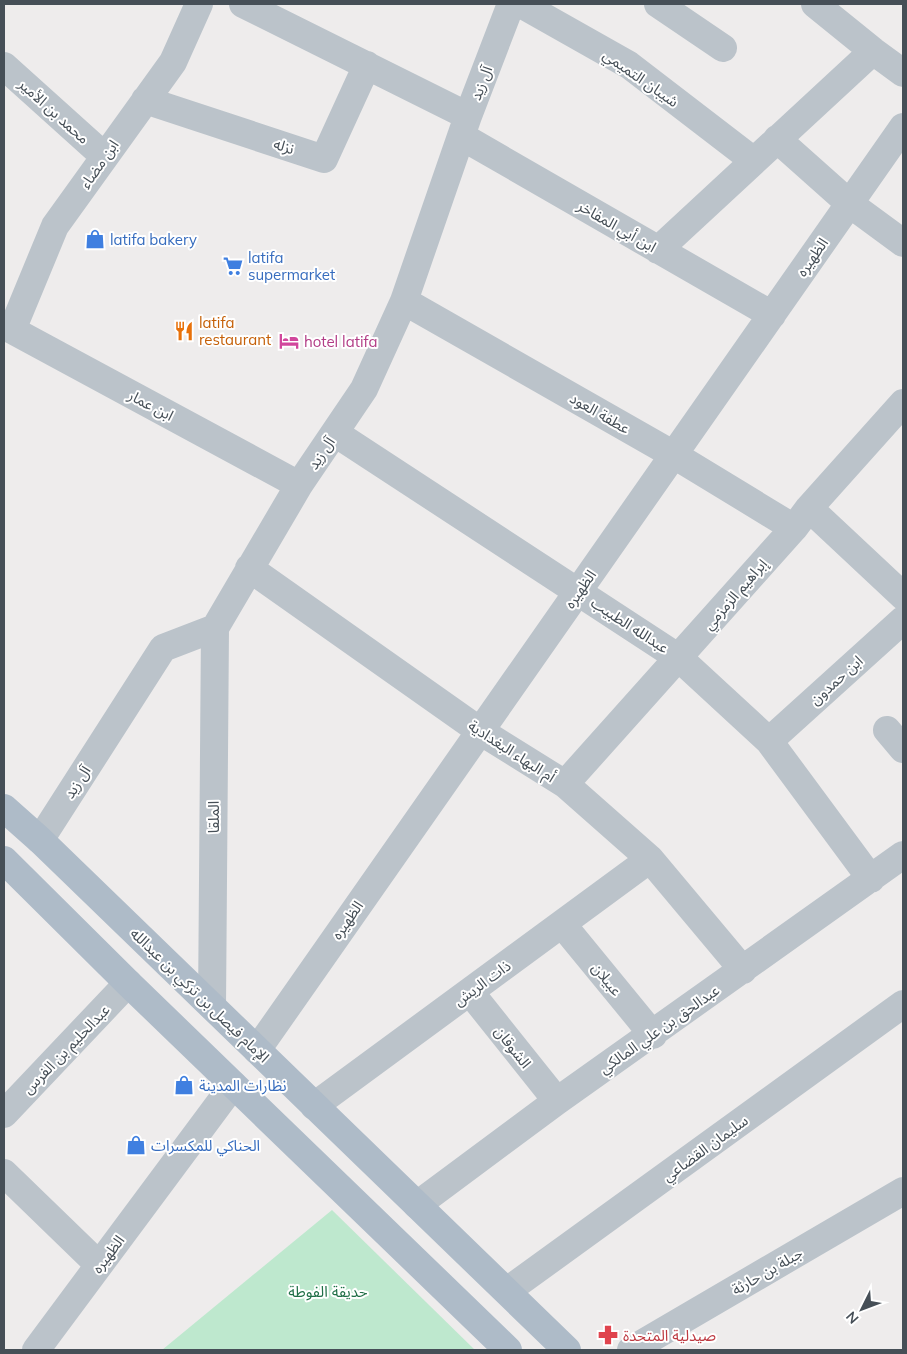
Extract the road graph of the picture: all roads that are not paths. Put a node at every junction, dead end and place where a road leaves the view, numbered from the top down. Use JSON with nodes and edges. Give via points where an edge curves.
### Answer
{"nodes":[{"id":1,"x":199,"y":4,"type":"edge"},
{"id":2,"x":243,"y":4,"type":"edge"},
{"id":3,"x":511,"y":4,"type":"edge"},
{"id":4,"x":522,"y":4,"type":"edge"},
{"id":5,"x":658,"y":4,"type":"edge"},
{"id":6,"x":815,"y":4,"type":"edge"},
{"id":7,"x":723,"y":48,"type":"dead end"},
{"id":8,"x":873,"y":51,"type":"junction"},
{"id":9,"x":367,"y":65,"type":"junction"},
{"id":10,"x":4,"y":66,"type":"edge"},
{"id":11,"x":903,"y":73,"type":"edge"},
{"id":12,"x":145,"y":100,"type":"junction"},
{"id":13,"x":465,"y":126,"type":"junction"},
{"id":14,"x":903,"y":127,"type":"edge"},
{"id":15,"x":777,"y":139,"type":"junction"},
{"id":16,"x":104,"y":156,"type":"junction"},
{"id":17,"x":754,"y":161,"type":"junction"},
{"id":18,"x":850,"y":204,"type":"junction"},
{"id":19,"x":903,"y":243,"type":"edge"},
{"id":20,"x":658,"y":250,"type":"junction"},
{"id":21,"x":404,"y":301,"type":"junction"},
{"id":22,"x":772,"y":315,"type":"junction"},
{"id":23,"x":8,"y":327,"type":"edge"},
{"id":24,"x":903,"y":403,"type":"edge"},
{"id":25,"x":335,"y":432,"type":"junction"},
{"id":26,"x":674,"y":454,"type":"junction"},
{"id":27,"x":298,"y":485,"type":"junction"},
{"id":28,"x":801,"y":518,"type":"junction"},
{"id":29,"x":249,"y":568,"type":"junction"},
{"id":30,"x":578,"y":591,"type":"junction"},
{"id":31,"x":903,"y":596,"type":"edge"},
{"id":32,"x":903,"y":620,"type":"edge"},
{"id":33,"x":215,"y":628,"type":"junction"},
{"id":34,"x":679,"y":658,"type":"junction"},
{"id":35,"x":480,"y":731,"type":"junction"},
{"id":36,"x":769,"y":741,"type":"junction"},
{"id":37,"x":565,"y":784,"type":"junction"},
{"id":38,"x":4,"y":808,"type":"edge"},
{"id":39,"x":40,"y":840,"type":"junction"},
{"id":40,"x":903,"y":855,"type":"edge"},
{"id":41,"x":650,"y":859,"type":"junction"},
{"id":42,"x":4,"y":860,"type":"edge"},
{"id":43,"x":871,"y":879,"type":"junction"},
{"id":44,"x":562,"y":924,"type":"junction"},
{"id":45,"x":743,"y":970,"type":"junction"},
{"id":46,"x":128,"y":983,"type":"junction"},
{"id":47,"x":470,"y":992,"type":"junction"},
{"id":48,"x":903,"y":1004,"type":"edge"},
{"id":49,"x":212,"y":1006,"type":"junction"},
{"id":50,"x":652,"y":1035,"type":"junction"},
{"id":51,"x":257,"y":1050,"type":"junction"},
{"id":52,"x":233,"y":1085,"type":"junction"},
{"id":53,"x":557,"y":1102,"type":"junction"},
{"id":54,"x":314,"y":1106,"type":"junction"},
{"id":55,"x":4,"y":1114,"type":"edge"},
{"id":56,"x":4,"y":1173,"type":"edge"},
{"id":57,"x":903,"y":1191,"type":"edge"},
{"id":58,"x":417,"y":1206,"type":"junction"},
{"id":59,"x":99,"y":1266,"type":"junction"},
{"id":60,"x":507,"y":1292,"type":"junction"},
{"id":61,"x":36,"y":1350,"type":"edge"},
{"id":62,"x":508,"y":1350,"type":"edge"},
{"id":63,"x":567,"y":1350,"type":"edge"},
{"id":64,"x":631,"y":1350,"type":"edge"}],
"edges":[{"from":1,"to":12,"type":"street","name":"ابن مضاء","via":[[173,62]]},
{"from":2,"to":9,"type":"street","name":"ابن أبي المفاخر"},
{"from":3,"to":13,"type":"street","name":"آل زيد"},
{"from":4,"to":17,"type":"street","name":"شيبان التميمي","via":[[629,65]]},
{"from":5,"to":7,"type":"street"},
{"from":6,"to":8,"type":"street"},
{"from":8,"to":11,"type":"street"},
{"from":8,"to":15,"type":"street"},
{"from":9,"to":12,"type":"street","name":"نزله","via":[[324,159]]},
{"from":9,"to":13,"type":"street","name":"ابن أبي المفاخر"},
{"from":10,"to":16,"type":"street","name":"محمد بن الأمير"},
{"from":12,"to":16,"type":"street","name":"ابن مضاء"},
{"from":13,"to":20,"type":"street","name":"ابن أبي المفاخر"},
{"from":13,"to":21,"type":"street","name":"آل زيد"},
{"from":14,"to":18,"type":"street","name":"الظهيره"},
{"from":15,"to":17,"type":"street"},
{"from":15,"to":18,"type":"street"},
{"from":16,"to":23,"type":"street","name":"ابن مضاء","via":[[55,226]]},
{"from":17,"to":20,"type":"street"},
{"from":18,"to":19,"type":"street"},
{"from":18,"to":22,"type":"street","name":"الظهيره"},
{"from":20,"to":22,"type":"street","name":"ابن أبي المفاخر"},
{"from":21,"to":25,"type":"street","name":"آل زيد","via":[[364,389]]},
{"from":21,"to":26,"type":"street","name":"عطفة العود"},
{"from":22,"to":26,"type":"street","name":"الظهيره"},
{"from":23,"to":27,"type":"street","name":"ابن عمار"},
{"from":24,"to":28,"type":"street","name":"إبراهيم الزمزمي"},
{"from":25,"to":27,"type":"street","name":"آل زيد"},
{"from":25,"to":30,"type":"street","name":"عبدالله الطبيب"},
{"from":26,"to":28,"type":"street","name":"عطفة العود"},
{"from":26,"to":30,"type":"street","name":"الظهيره"},
{"from":27,"to":29,"type":"street","name":"آل زيد"},
{"from":28,"to":31,"type":"street","name":"عطفة العود"},
{"from":28,"to":34,"type":"street","name":"إبراهيم الزمزمي"},
{"from":29,"to":33,"type":"street","name":"آل زيد"},
{"from":29,"to":35,"type":"street","name":"أم البهاء البغدادية"},
{"from":30,"to":34,"type":"street","name":"عبدالله الطبيب"},
{"from":30,"to":35,"type":"street","name":"الظهيره"},
{"from":32,"to":36,"type":"street","name":"ابن حمدون"},
{"from":33,"to":39,"type":"street","name":"آل زيد","via":[[163,648]]},
{"from":33,"to":49,"type":"street","name":"الملقا"},
{"from":34,"to":36,"type":"street","name":"عبدالله الطبيب"},
{"from":34,"to":37,"type":"street","name":"إبراهيم الزمزمي"},
{"from":35,"to":37,"type":"street","name":"أم البهاء البغدادية"},
{"from":35,"to":51,"type":"street","name":"الظهيره"},
{"from":36,"to":43,"type":"street","name":"عبدالله الطبيب"},
{"from":37,"to":41,"type":"street","name":"أم البهاء البغدادية"},
{"from":38,"to":39,"type":"main road","name":"الإمام فيصل بن تركي بن عبدالله"},
{"from":39,"to":49,"type":"main road","name":"الإمام فيصل بن تركي بن عبدالله"},
{"from":40,"to":43,"type":"street","name":"عبدالحق بن علي المالكي"},
{"from":41,"to":44,"type":"street","name":"ذات الريش"},
{"from":41,"to":45,"type":"street","name":"أم البهاء البغدادية"},
{"from":42,"to":46,"type":"main road"},
{"from":43,"to":45,"type":"street","name":"عبدالحق بن علي المالكي"},
{"from":44,"to":47,"type":"street","name":"ذات الريش"},
{"from":44,"to":50,"type":"street","name":"عبيلان"},
{"from":45,"to":50,"type":"street","name":"عبدالحق بن علي المالكي"},
{"from":46,"to":52,"type":"main road"},
{"from":46,"to":55,"type":"street","name":"عبدالحليم بن الفرس"},
{"from":47,"to":53,"type":"street","name":"الشوقان"},
{"from":47,"to":54,"type":"street","name":"ذات الريش"},
{"from":48,"to":60,"type":"street","name":"سليمان القضاعي"},
{"from":49,"to":51,"type":"main road","name":"الإمام فيصل بن تركي بن عبدالله"},
{"from":50,"to":53,"type":"street","name":"عبدالحق بن علي المالكي"},
{"from":51,"to":54,"type":"main road","name":"الإمام فيصل بن تركي بن عبدالله"},
{"from":52,"to":59,"type":"street","name":"الظهيره"},
{"from":52,"to":62,"type":"main road"},
{"from":53,"to":58,"type":"street","name":"عبدالحق بن علي المالكي"},
{"from":54,"to":58,"type":"main road","name":"الإمام فيصل بن تركي بن عبدالله"},
{"from":56,"to":59,"type":"street"},
{"from":57,"to":64,"type":"street","name":"جبلة بن حارثة"},
{"from":58,"to":60,"type":"main road","name":"الإمام فيصل بن تركي بن عبدالله"},
{"from":59,"to":61,"type":"street","name":"الظهيره"},
{"from":60,"to":63,"type":"main road","name":"الإمام فيصل بن تركي بن عبدالله"}]}
